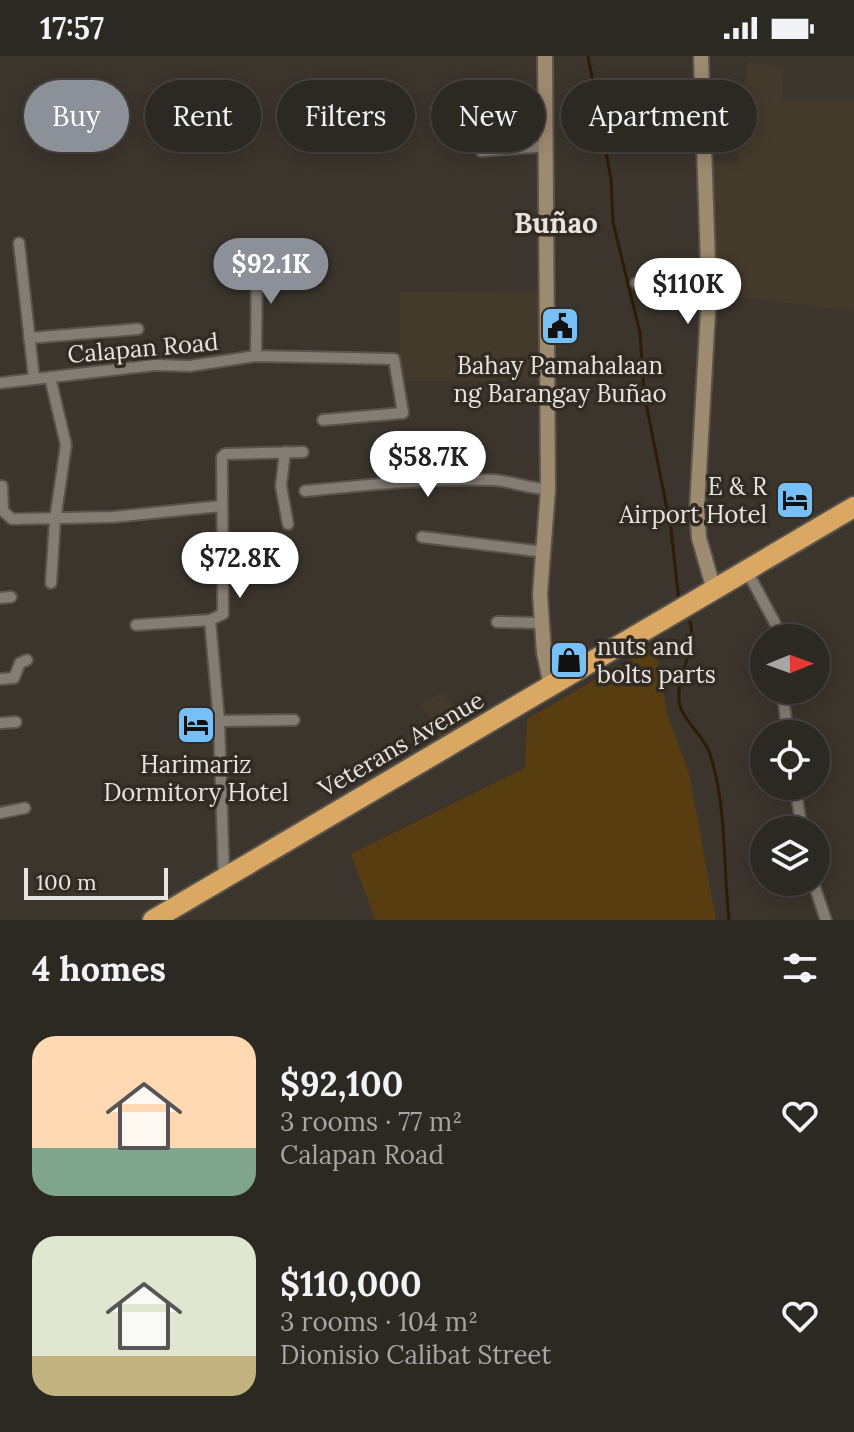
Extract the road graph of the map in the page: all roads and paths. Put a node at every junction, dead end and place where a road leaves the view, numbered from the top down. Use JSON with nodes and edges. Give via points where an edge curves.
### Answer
{"nodes":[{"id":1,"x":545,"y":56,"type":"edge"},
{"id":2,"x":701,"y":56,"type":"edge"},
{"id":3,"x":701,"y":80,"type":"edge"},
{"id":4,"x":547,"y":146,"type":"joint"},
{"id":5,"x":703,"y":152,"type":"edge"},
{"id":6,"x":19,"y":243,"type":"dead end"},
{"id":7,"x":257,"y":256,"type":"dead end"},
{"id":8,"x":709,"y":282,"type":"junction"},
{"id":9,"x":636,"y":283,"type":"dead end"},
{"id":10,"x":138,"y":329,"type":"dead end"},
{"id":11,"x":29,"y":338,"type":"junction"},
{"id":12,"x":256,"y":356,"type":"junction"},
{"id":13,"x":50,"y":377,"type":"junction"},
{"id":14,"x":34,"y":378,"type":"junction"},
{"id":15,"x":0,"y":383,"type":"edge"},
{"id":16,"x":323,"y":420,"type":"dead end"},
{"id":17,"x":285,"y":452,"type":"junction"},
{"id":18,"x":303,"y":452,"type":"dead end"},
{"id":19,"x":2,"y":486,"type":"edge"},
{"id":20,"x":548,"y":489,"type":"junction"},
{"id":21,"x":305,"y":491,"type":"dead end"},
{"id":22,"x":221,"y":506,"type":"junction"},
{"id":23,"x":854,"y":507,"type":"edge"},
{"id":24,"x":55,"y":520,"type":"junction"},
{"id":25,"x":288,"y":524,"type":"dead end"},
{"id":26,"x":422,"y":537,"type":"dead end"},
{"id":27,"x":544,"y":552,"type":"junction"},
{"id":28,"x":747,"y":571,"type":"junction"},
{"id":29,"x":51,"y":583,"type":"dead end"},
{"id":30,"x":714,"y":590,"type":"junction"},
{"id":31,"x":210,"y":620,"type":"junction"},
{"id":32,"x":497,"y":622,"type":"dead end"},
{"id":33,"x":542,"y":623,"type":"junction"},
{"id":34,"x":775,"y":624,"type":"edge"},
{"id":35,"x":136,"y":625,"type":"dead end"},
{"id":36,"x":27,"y":660,"type":"dead end"},
{"id":37,"x":0,"y":679,"type":"edge"},
{"id":38,"x":551,"y":686,"type":"junction"},
{"id":39,"x":294,"y":720,"type":"dead end"},
{"id":40,"x":219,"y":721,"type":"junction"},
{"id":41,"x":16,"y":722,"type":"dead end"},
{"id":42,"x":0,"y":723,"type":"edge"},
{"id":43,"x":25,"y":808,"type":"dead end"},
{"id":44,"x":0,"y":813,"type":"edge"},
{"id":45,"x":224,"y":878,"type":"junction"},
{"id":46,"x":818,"y":896,"type":"edge"},
{"id":47,"x":153,"y":920,"type":"edge"},
{"id":48,"x":826,"y":920,"type":"edge"}],
"edges":[{"from":1,"to":4,"type":"street"},
{"from":2,"to":3,"type":"street"},
{"from":4,"to":20,"type":"street"},
{"from":5,"to":8,"type":"street"},
{"from":6,"to":11,"type":"street"},
{"from":7,"to":12,"type":"street"},
{"from":8,"to":9,"type":"street"},
{"from":8,"to":30,"type":"street","via":[[697,508],[699,538]]},
{"from":10,"to":11,"type":"street"},
{"from":11,"to":14,"type":"street"},
{"from":12,"to":13,"type":"street","name":"Calapan Road"},
{"from":12,"to":16,"type":"street","name":"Calapan Road","via":[[394,359],[403,413]]},
{"from":13,"to":14,"type":"street","name":"Calapan Road"},
{"from":13,"to":24,"type":"street","via":[[66,445]]},
{"from":14,"to":15,"type":"street","name":"Calapan Road"},
{"from":17,"to":18,"type":"street"},
{"from":17,"to":22,"type":"street","via":[[223,454]]},
{"from":17,"to":25,"type":"street","via":[[281,486]]},
{"from":19,"to":24,"type":"street","via":[[6,515],[12,519]]},
{"from":20,"to":21,"type":"street","via":[[492,480]]},
{"from":20,"to":27,"type":"street"},
{"from":22,"to":24,"type":"street"},
{"from":22,"to":31,"type":"street","via":[[223,614]]},
{"from":23,"to":28,"type":"highway","name":"Veterans Avenue"},
{"from":24,"to":29,"type":"street"},
{"from":26,"to":27,"type":"street"},
{"from":27,"to":33,"type":"street"},
{"from":28,"to":30,"type":"highway","name":"Veterans Avenue"},
{"from":28,"to":34,"type":"street"},
{"from":30,"to":38,"type":"highway","name":"Veterans Avenue"},
{"from":31,"to":35,"type":"street"},
{"from":31,"to":40,"type":"street"},
{"from":32,"to":33,"type":"street"},
{"from":33,"to":38,"type":"street"},
{"from":36,"to":37,"type":"street","via":[[14,678]]},
{"from":38,"to":45,"type":"highway","name":"Veterans Avenue"},
{"from":39,"to":40,"type":"street"},
{"from":40,"to":45,"type":"street"},
{"from":41,"to":42,"type":"street"},
{"from":43,"to":44,"type":"street"},
{"from":45,"to":47,"type":"highway","name":"Veterans Avenue"},
{"from":46,"to":48,"type":"street"}]}
